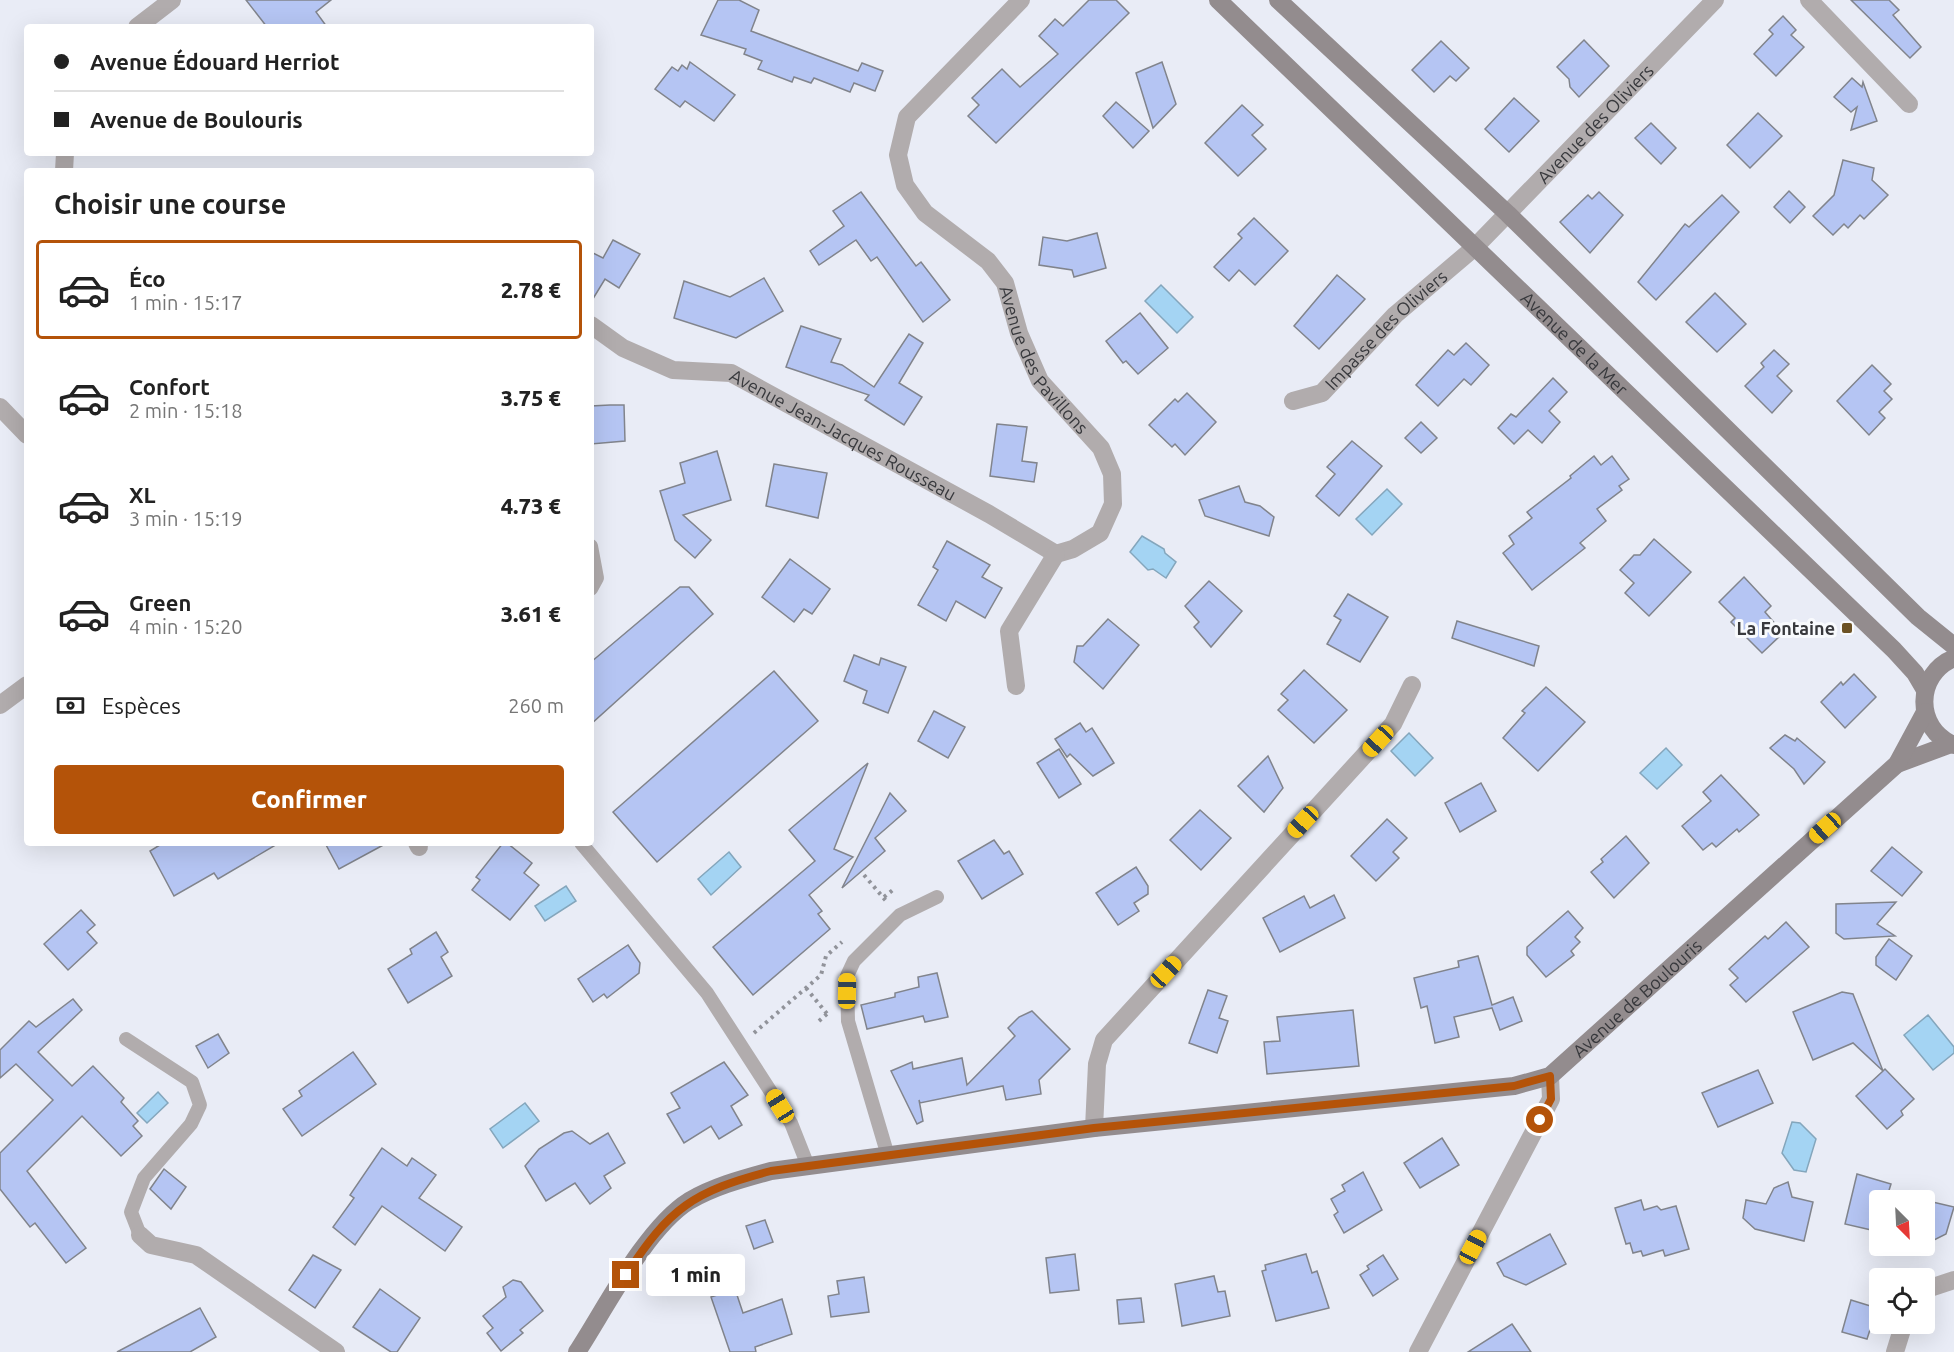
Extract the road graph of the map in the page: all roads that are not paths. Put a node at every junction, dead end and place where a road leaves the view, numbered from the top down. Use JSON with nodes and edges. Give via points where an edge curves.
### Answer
{"nodes":[{"id":1,"x":172,"y":0,"type":"edge"},
{"id":2,"x":1022,"y":0,"type":"edge"},
{"id":3,"x":1218,"y":0,"type":"edge"},
{"id":4,"x":1278,"y":0,"type":"edge"},
{"id":5,"x":1715,"y":0,"type":"edge"},
{"id":6,"x":1809,"y":0,"type":"edge"},
{"id":7,"x":141,"y":24,"type":"edge"},
{"id":8,"x":1909,"y":104,"type":"dead end"},
{"id":9,"x":1508,"y":214,"type":"junction"},
{"id":10,"x":1474,"y":248,"type":"junction"},
{"id":11,"x":594,"y":327,"type":"edge"},
{"id":12,"x":1293,"y":401,"type":"dead end"},
{"id":13,"x":0,"y":407,"type":"edge"},
{"id":14,"x":24,"y":432,"type":"edge"},
{"id":15,"x":1056,"y":554,"type":"junction"},
{"id":16,"x":594,"y":562,"type":"edge"},
{"id":17,"x":594,"y":584,"type":"edge"},
{"id":18,"x":1954,"y":646,"type":"edge"},
{"id":19,"x":1954,"y":658,"type":"edge"},
{"id":20,"x":1412,"y":685,"type":"dead end"},
{"id":21,"x":1016,"y":686,"type":"dead end"},
{"id":22,"x":24,"y":687,"type":"edge"},
{"id":23,"x":1925,"y":690,"type":"junction"},
{"id":24,"x":0,"y":705,"type":"edge"},
{"id":25,"x":1925,"y":712,"type":"junction"},
{"id":26,"x":1952,"y":744,"type":"edge"},
{"id":27,"x":1897,"y":764,"type":"junction"},
{"id":28,"x":584,"y":846,"type":"edge"},
{"id":29,"x":937,"y":897,"type":"dead end"},
{"id":30,"x":126,"y":1039,"type":"dead end"},
{"id":31,"x":1550,"y":1076,"type":"junction"},
{"id":32,"x":1094,"y":1128,"type":"junction"},
{"id":33,"x":888,"y":1156,"type":"junction"},
{"id":34,"x":808,"y":1166,"type":"junction"},
{"id":35,"x":140,"y":1235,"type":"joint"},
{"id":36,"x":1954,"y":1280,"type":"edge"},
{"id":37,"x":1935,"y":1286,"type":"edge"},
{"id":38,"x":1901,"y":1334,"type":"edge"},
{"id":39,"x":336,"y":1352,"type":"edge"},
{"id":40,"x":577,"y":1352,"type":"edge"},
{"id":41,"x":1418,"y":1352,"type":"edge"},
{"id":42,"x":1895,"y":1352,"type":"edge"}],
"edges":[{"from":1,"to":7,"type":"street"},
{"from":2,"to":15,"type":"street","name":"Avenue des Pavillons","via":[[907,117],[898,155],[905,185],[925,213],[988,261],[1005,283],[1018,333],[1040,381],[1101,448],[1112,474],[1113,504],[1100,533]]},
{"from":3,"to":10,"type":"street","name":"Avenue de la Mer"},
{"from":4,"to":9,"type":"street"},
{"from":5,"to":9,"type":"street","name":"Avenue des Oliviers"},
{"from":6,"to":8,"type":"street"},
{"from":9,"to":10,"type":"street","name":"Avenue des Oliviers"},
{"from":9,"to":18,"type":"street","via":[[1918,616]]},
{"from":10,"to":12,"type":"street","name":"Impasse des Oliviers","via":[[1395,315],[1322,393]]},
{"from":10,"to":23,"type":"street","name":"Avenue de la Mer","via":[[1894,650],[1916,673]]},
{"from":11,"to":15,"type":"street","name":"Avenue Jean-Jacques Rousseau","via":[[623,348],[673,370],[731,373]]},
{"from":13,"to":14,"type":"street"},
{"from":15,"to":21,"type":"street","via":[[1009,631]]},
{"from":16,"to":17,"type":"lane"},
{"from":19,"to":23,"type":"street","via":[[1930,677]]},
{"from":20,"to":32,"type":"street","via":[[1393,724],[1104,1040],[1096,1064]]},
{"from":22,"to":24,"type":"street"},
{"from":23,"to":25,"type":"street"},
{"from":25,"to":26,"type":"street","via":[[1934,730]]},
{"from":25,"to":27,"type":"street","name":"Avenue de Boulouris"},
{"from":26,"to":27,"type":"street","name":"Avenue de Boulouris"},
{"from":27,"to":31,"type":"street","name":"Avenue de Boulouris"},
{"from":28,"to":34,"type":"lane","via":[[699,983],[791,1123]]},
{"from":29,"to":33,"type":"lane","via":[[900,915],[854,962],[847,976],[848,1021]]},
{"from":30,"to":35,"type":"lane","via":[[192,1082],[200,1105],[191,1124],[144,1178],[131,1212]]},
{"from":31,"to":32,"type":"street","name":"Avenue de Boulouris","via":[[1514,1086]]},
{"from":31,"to":41,"type":"street","via":[[1551,1099]]},
{"from":32,"to":33,"type":"street","name":"Avenue de Boulouris"},
{"from":33,"to":34,"type":"street","name":"Avenue de Boulouris"},
{"from":34,"to":40,"type":"street","name":"Avenue de Boulouris","via":[[725,1183],[687,1203],[651,1237]]},
{"from":35,"to":39,"type":"street","via":[[151,1245],[196,1255]]},
{"from":36,"to":37,"type":"street"},
{"from":38,"to":42,"type":"street"}]}
